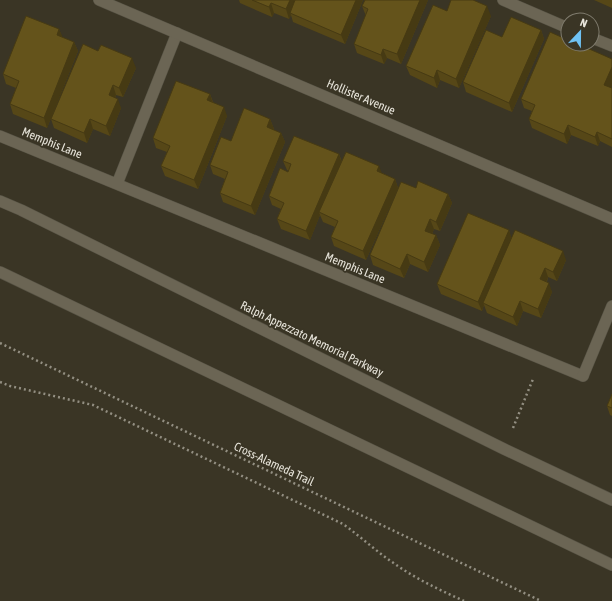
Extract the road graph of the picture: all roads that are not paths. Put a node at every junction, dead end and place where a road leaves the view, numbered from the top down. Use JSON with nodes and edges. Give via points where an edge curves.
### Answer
{"nodes":[{"id":1,"x":100,"y":0,"type":"edge"},
{"id":2,"x":503,"y":0,"type":"edge"},
{"id":3,"x":560,"y":25,"type":"edge"},
{"id":4,"x":177,"y":33,"type":"junction"},
{"id":5,"x":600,"y":41,"type":"edge"},
{"id":6,"x":612,"y":46,"type":"edge"},
{"id":7,"x":0,"y":136,"type":"edge"},
{"id":8,"x":117,"y":184,"type":"junction"},
{"id":9,"x":0,"y":201,"type":"edge"},
{"id":10,"x":612,"y":219,"type":"edge"},
{"id":11,"x":0,"y":272,"type":"edge"},
{"id":12,"x":612,"y":306,"type":"edge"},
{"id":13,"x":612,"y":500,"type":"edge"},
{"id":14,"x":612,"y":565,"type":"edge"}],
"edges":[{"from":1,"to":4,"type":"street","name":"Hollister Avenue"},
{"from":2,"to":3,"type":"street"},
{"from":4,"to":8,"type":"street"},
{"from":4,"to":10,"type":"street","name":"Hollister Avenue"},
{"from":5,"to":6,"type":"street"},
{"from":7,"to":8,"type":"street","name":"Memphis Lane"},
{"from":8,"to":12,"type":"street","name":"Memphis Lane","via":[[583,376]]},
{"from":9,"to":13,"type":"street","name":"Ralph Appezzato Memorial Parkway"},
{"from":11,"to":14,"type":"street"}]}
